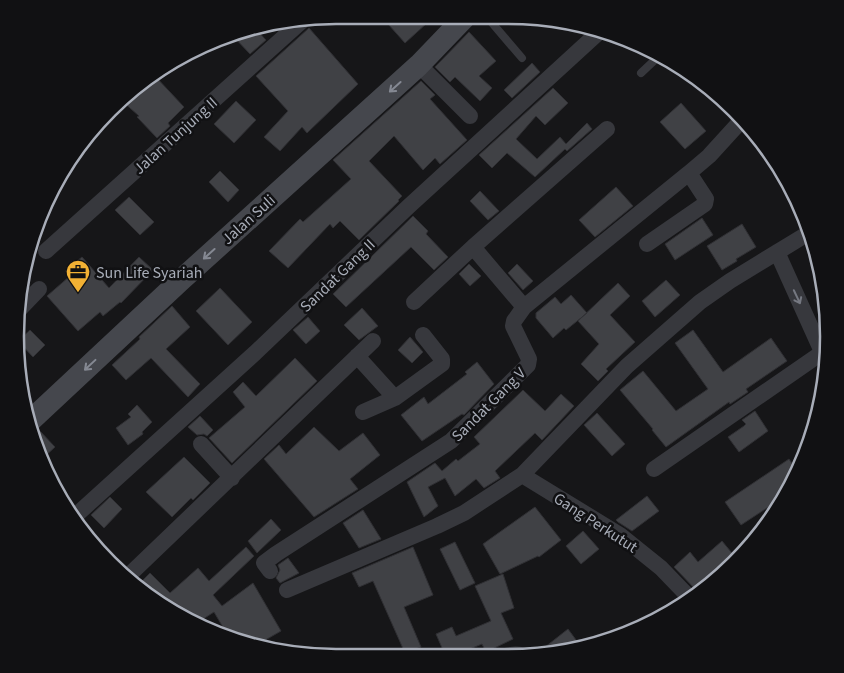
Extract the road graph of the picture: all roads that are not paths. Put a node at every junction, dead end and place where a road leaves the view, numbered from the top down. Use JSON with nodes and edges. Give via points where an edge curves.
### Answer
{"nodes":[{"id":1,"x":459,"y":24,"type":"edge"},
{"id":2,"x":493,"y":24,"type":"edge"},
{"id":3,"x":296,"y":26,"type":"edge"},
{"id":4,"x":595,"y":36,"type":"edge"},
{"id":5,"x":522,"y":58,"type":"dead end"},
{"id":6,"x":654,"y":61,"type":"edge"},
{"id":7,"x":419,"y":65,"type":"junction"},
{"id":8,"x":641,"y":73,"type":"dead end"},
{"id":9,"x":470,"y":116,"type":"dead end"},
{"id":10,"x":738,"y":124,"type":"edge"},
{"id":11,"x":607,"y":129,"type":"dead end"},
{"id":12,"x":689,"y":173,"type":"junction"},
{"id":13,"x":804,"y":236,"type":"edge"},
{"id":14,"x":648,"y":244,"type":"dead end"},
{"id":15,"x":473,"y":247,"type":"junction"},
{"id":16,"x":46,"y":251,"type":"dead end"},
{"id":17,"x":777,"y":252,"type":"junction"},
{"id":18,"x":39,"y":289,"type":"dead end"},
{"id":19,"x":414,"y":302,"type":"dead end"},
{"id":20,"x":25,"y":303,"type":"edge"},
{"id":21,"x":524,"y":307,"type":"junction"},
{"id":22,"x":423,"y":335,"type":"dead end"},
{"id":23,"x":373,"y":341,"type":"dead end"},
{"id":24,"x":820,"y":346,"type":"edge"},
{"id":25,"x":820,"y":355,"type":"edge"},
{"id":26,"x":357,"y":356,"type":"junction"},
{"id":27,"x":395,"y":398,"type":"junction"},
{"id":28,"x":363,"y":412,"type":"dead end"},
{"id":29,"x":34,"y":417,"type":"edge"},
{"id":30,"x":201,"y":444,"type":"dead end"},
{"id":31,"x":654,"y":469,"type":"dead end"},
{"id":32,"x":522,"y":475,"type":"junction"},
{"id":33,"x":232,"y":478,"type":"junction"},
{"id":34,"x":78,"y":513,"type":"edge"},
{"id":35,"x":270,"y":571,"type":"dead end"},
{"id":36,"x":131,"y":573,"type":"edge"},
{"id":37,"x":287,"y":590,"type":"dead end"},
{"id":38,"x":686,"y":594,"type":"edge"}],
"edges":[{"from":1,"to":7,"type":"main road","name":"Jalan Suli"},
{"from":2,"to":5,"type":"lane"},
{"from":3,"to":16,"type":"street","name":"Jalan Tunjung II"},
{"from":4,"to":34,"type":"street","name":"Sandat Gang II"},
{"from":6,"to":8,"type":"lane"},
{"from":7,"to":9,"type":"street"},
{"from":7,"to":29,"type":"main road","name":"Jalan Suli","one_way":true},
{"from":10,"to":12,"type":"street","name":"Sandat Gang V"},
{"from":11,"to":15,"type":"street"},
{"from":12,"to":14,"type":"street","via":[[706,199],[705,204]]},
{"from":12,"to":21,"type":"street","name":"Sandat Gang V"},
{"from":13,"to":17,"type":"street"},
{"from":15,"to":19,"type":"street"},
{"from":15,"to":21,"type":"street"},
{"from":17,"to":24,"type":"street","one_way":true},
{"from":17,"to":32,"type":"street","via":[[700,302],[627,366]]},
{"from":18,"to":20,"type":"street"},
{"from":21,"to":35,"type":"street","name":"Sandat Gang V","via":[[513,326],[529,359],[528,365],[451,441],[276,554],[264,563]]},
{"from":22,"to":27,"type":"street","via":[[442,358],[442,364]]},
{"from":23,"to":26,"type":"street"},
{"from":25,"to":31,"type":"street"},
{"from":26,"to":27,"type":"street"},
{"from":26,"to":33,"type":"street"},
{"from":27,"to":28,"type":"street"},
{"from":30,"to":33,"type":"street"},
{"from":32,"to":37,"type":"street","via":[[464,513]]},
{"from":32,"to":38,"type":"street","name":"Gang Perkutut","via":[[620,535],[661,568]]},
{"from":33,"to":36,"type":"street"}]}
